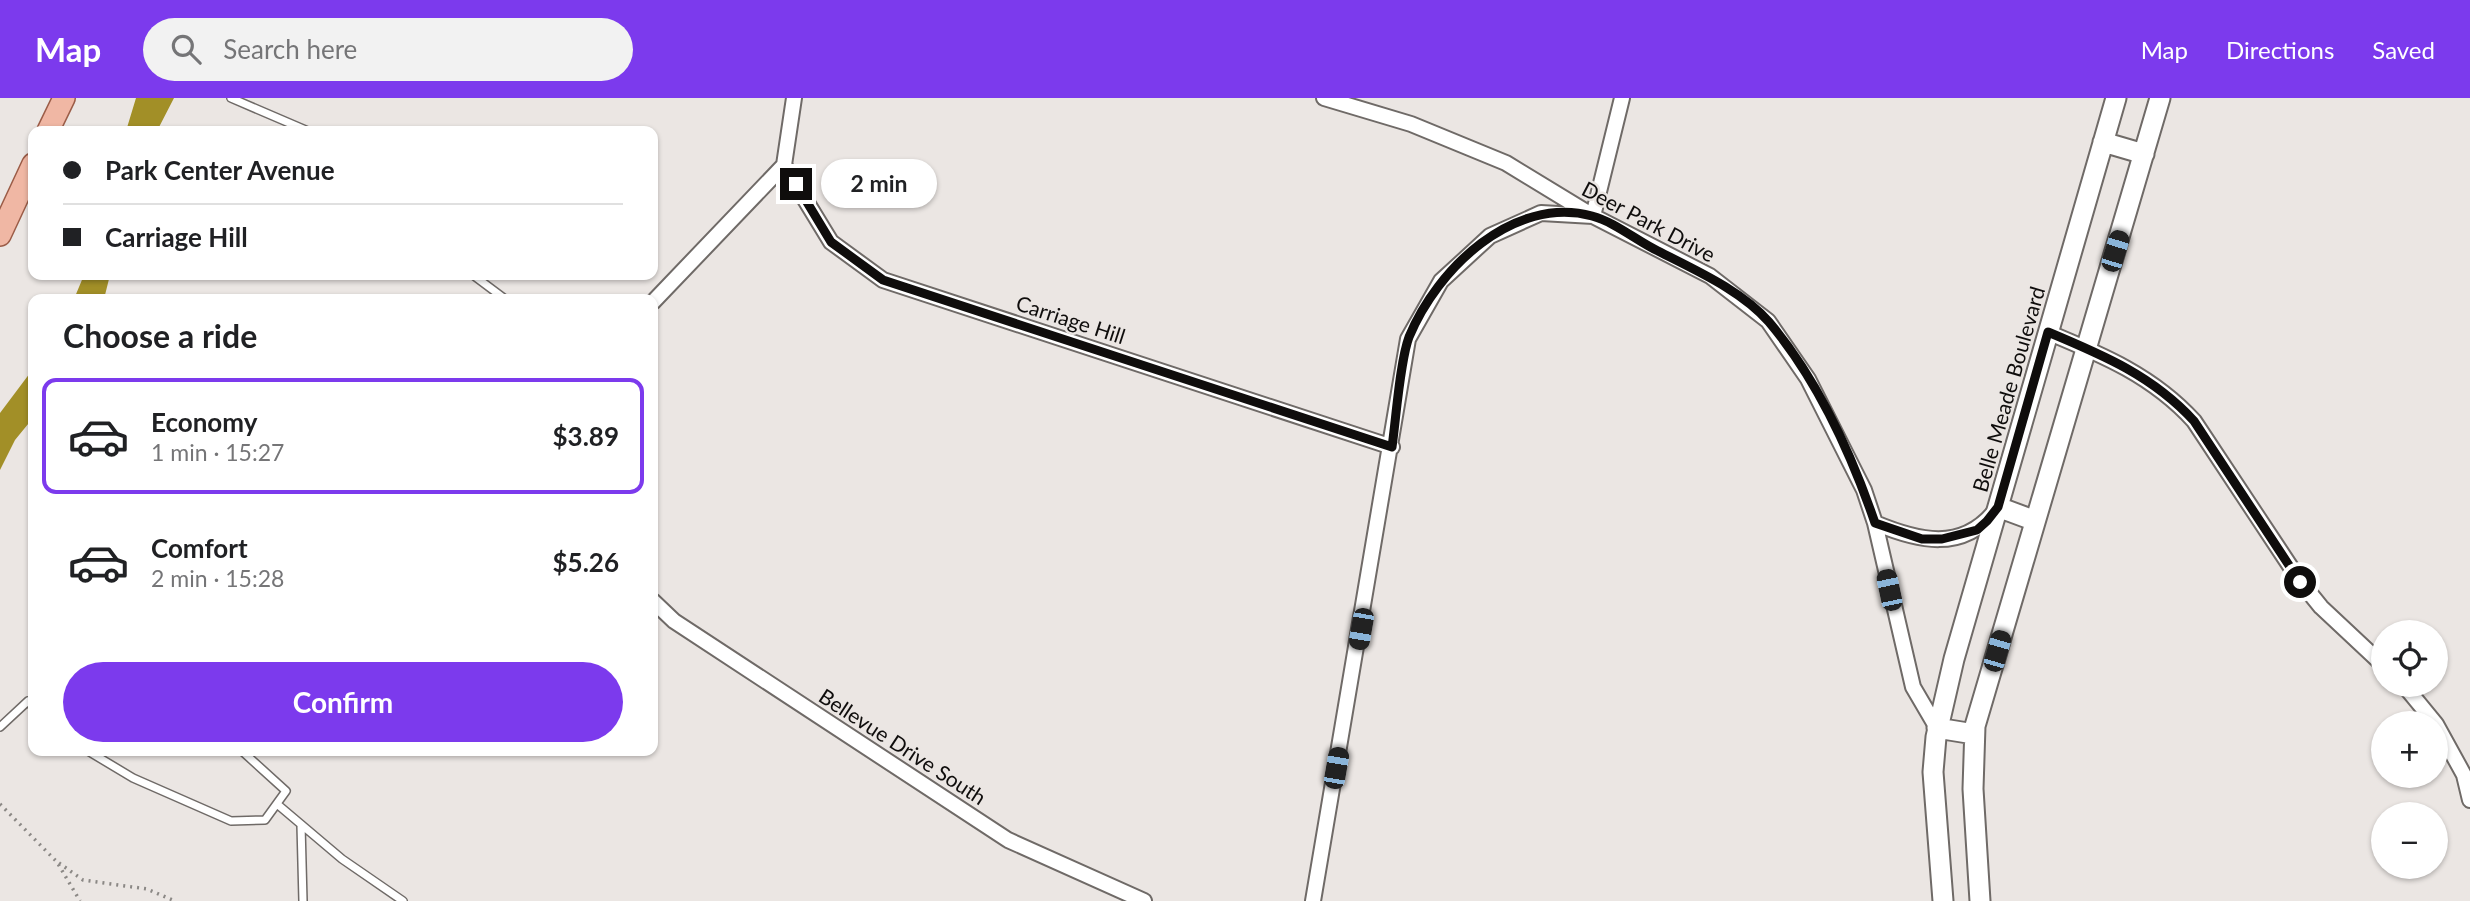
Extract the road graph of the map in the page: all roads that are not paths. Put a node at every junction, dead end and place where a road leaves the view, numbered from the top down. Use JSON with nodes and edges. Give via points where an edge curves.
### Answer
{"nodes":[{"id":1,"x":64,"y":98,"type":"edge"},
{"id":2,"x":231,"y":98,"type":"edge"},
{"id":3,"x":794,"y":98,"type":"edge"},
{"id":4,"x":1324,"y":98,"type":"edge"},
{"id":5,"x":1622,"y":98,"type":"edge"},
{"id":6,"x":2116,"y":98,"type":"edge"},
{"id":7,"x":2160,"y":98,"type":"edge"},
{"id":8,"x":50,"y":126,"type":"edge"},
{"id":9,"x":296,"y":126,"type":"edge"},
{"id":10,"x":2103,"y":142,"type":"junction"},
{"id":11,"x":2144,"y":155,"type":"junction"},
{"id":12,"x":784,"y":165,"type":"junction"},
{"id":13,"x":28,"y":175,"type":"edge"},
{"id":14,"x":1593,"y":216,"type":"junction"},
{"id":15,"x":0,"y":235,"type":"edge"},
{"id":16,"x":480,"y":280,"type":"edge"},
{"id":17,"x":498,"y":294,"type":"edge"},
{"id":18,"x":658,"y":297,"type":"edge"},
{"id":19,"x":2048,"y":332,"type":"junction"},
{"id":20,"x":2087,"y":348,"type":"junction"},
{"id":21,"x":1392,"y":447,"type":"junction"},
{"id":22,"x":1998,"y":507,"type":"junction"},
{"id":23,"x":2033,"y":520,"type":"junction"},
{"id":24,"x":1875,"y":523,"type":"junction"},
{"id":25,"x":658,"y":606,"type":"edge"},
{"id":26,"x":2371,"y":654,"type":"edge"},
{"id":27,"x":2414,"y":697,"type":"edge"},
{"id":28,"x":28,"y":704,"type":"edge"},
{"id":29,"x":2426,"y":711,"type":"edge"},
{"id":30,"x":0,"y":727,"type":"edge"},
{"id":31,"x":1937,"y":729,"type":"junction"},
{"id":32,"x":1974,"y":734,"type":"junction"},
{"id":33,"x":2448,"y":745,"type":"edge"},
{"id":34,"x":96,"y":756,"type":"edge"},
{"id":35,"x":247,"y":756,"type":"edge"},
{"id":36,"x":2470,"y":800,"type":"edge"},
{"id":37,"x":276,"y":804,"type":"junction"},
{"id":38,"x":301,"y":825,"type":"junction"},
{"id":39,"x":303,"y":901,"type":"edge"},
{"id":40,"x":403,"y":901,"type":"edge"},
{"id":41,"x":1144,"y":901,"type":"edge"},
{"id":42,"x":1313,"y":901,"type":"edge"},
{"id":43,"x":1943,"y":901,"type":"edge"},
{"id":44,"x":1980,"y":901,"type":"edge"}],
"edges":[{"from":1,"to":8,"type":"main road"},
{"from":2,"to":9,"type":"lane"},
{"from":3,"to":12,"type":"street"},
{"from":4,"to":14,"type":"street","name":"Deer Park Drive","via":[[1411,124],[1506,163]]},
{"from":5,"to":14,"type":"street"},
{"from":6,"to":10,"type":"main road","name":"Belle Meade Boulevard"},
{"from":7,"to":11,"type":"main road"},
{"from":10,"to":11,"type":"main road"},
{"from":10,"to":19,"type":"main road","name":"Belle Meade Boulevard"},
{"from":11,"to":20,"type":"main road"},
{"from":12,"to":18,"type":"street"},
{"from":12,"to":21,"type":"street","name":"Carriage Hill","via":[[831,242],[883,280]]},
{"from":13,"to":15,"type":"main road"},
{"from":14,"to":21,"type":"street","via":[[1541,213],[1490,236],[1441,281],[1408,339]]},
{"from":14,"to":24,"type":"street","name":"Deer Park Drive","via":[[1710,276],[1768,321],[1831,419]]},
{"from":16,"to":17,"type":"lane"},
{"from":19,"to":20,"type":"street"},
{"from":19,"to":22,"type":"main road","name":"Belle Meade Boulevard"},
{"from":20,"to":23,"type":"main road"},
{"from":20,"to":26,"type":"street","via":[[2138,372],[2173,398],[2194,421],[2300,582]]},
{"from":21,"to":42,"type":"street"},
{"from":22,"to":23,"type":"main road"},
{"from":22,"to":24,"type":"street","via":[[1977,530],[1942,539],[1922,539]]},
{"from":22,"to":31,"type":"main road","name":"Belle Meade Boulevard"},
{"from":23,"to":32,"type":"main road"},
{"from":24,"to":31,"type":"street","name":"Deer Park Drive","via":[[1913,687]]},
{"from":25,"to":41,"type":"street","name":"Bellevue Drive South","via":[[674,621],[1008,840]]},
{"from":27,"to":29,"type":"street"},
{"from":28,"to":30,"type":"lane"},
{"from":31,"to":32,"type":"main road"},
{"from":31,"to":43,"type":"main road","name":"Belle Meade Boulevard","via":[[1933,772]]},
{"from":32,"to":44,"type":"main road"},
{"from":33,"to":36,"type":"street","via":[[2464,775]]},
{"from":34,"to":37,"type":"lane","via":[[133,778],[231,821],[265,820]]},
{"from":35,"to":37,"type":"lane","via":[[286,791]]},
{"from":37,"to":38,"type":"lane"},
{"from":38,"to":39,"type":"lane"},
{"from":38,"to":40,"type":"lane"}]}
